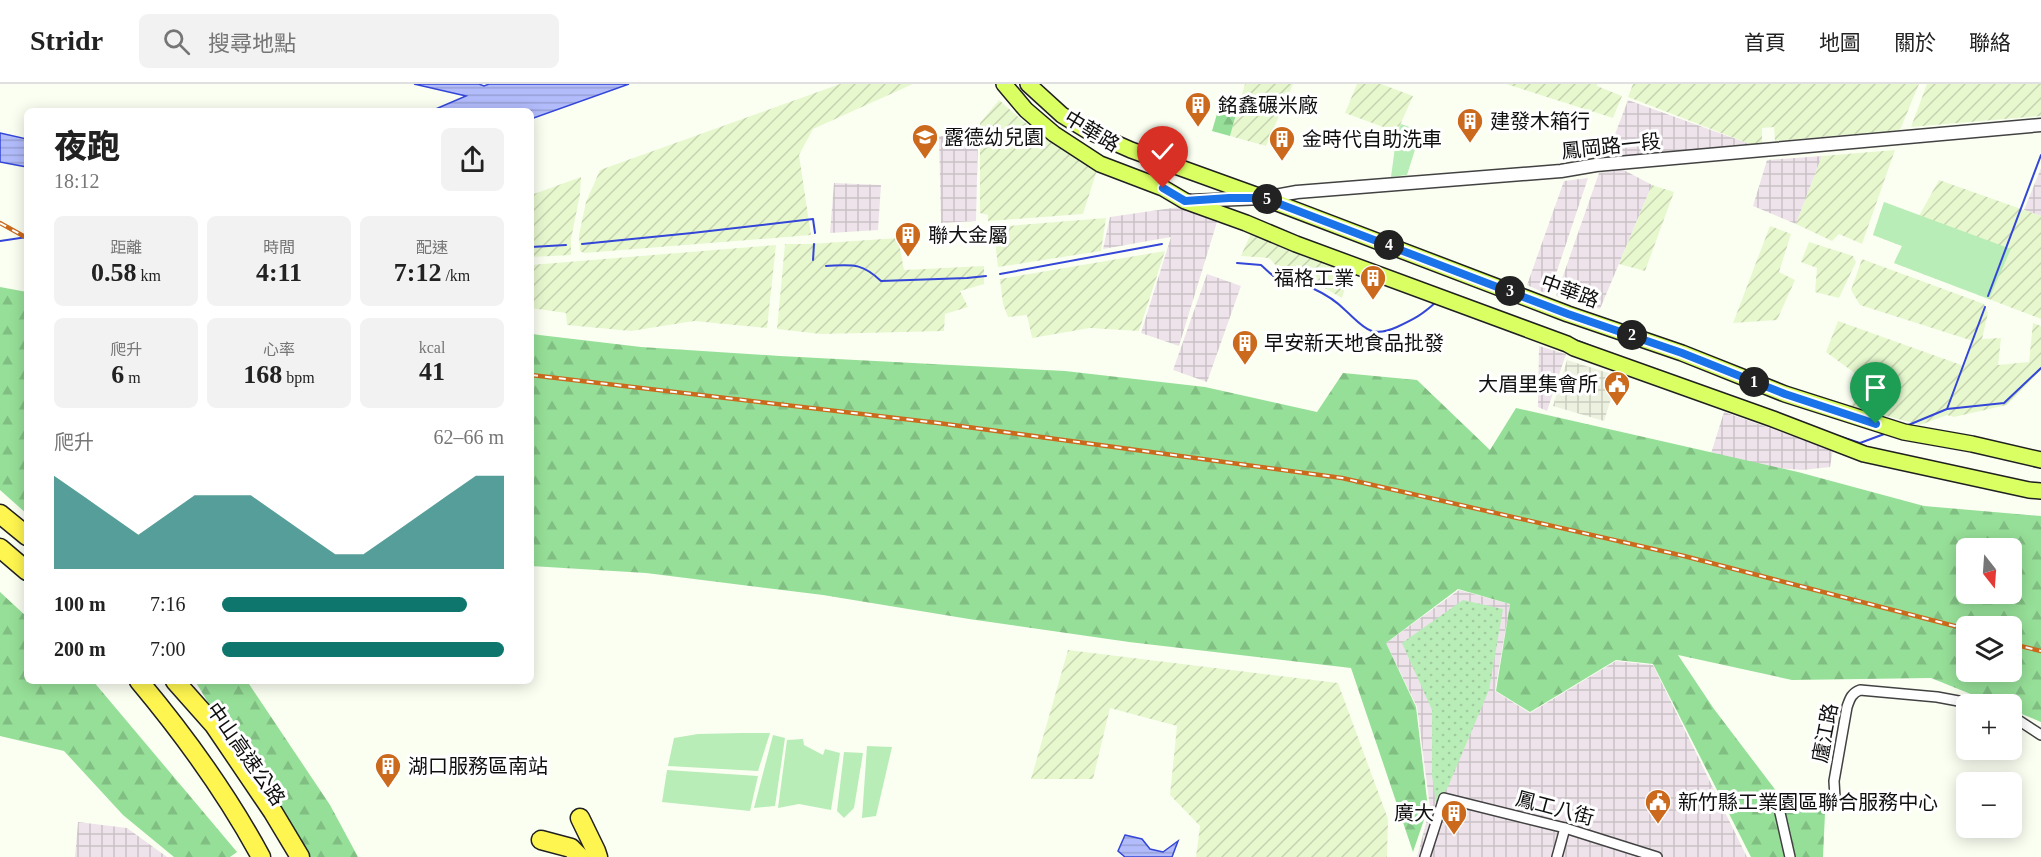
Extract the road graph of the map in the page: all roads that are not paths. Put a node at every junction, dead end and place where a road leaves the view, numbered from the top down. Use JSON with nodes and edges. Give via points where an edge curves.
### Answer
{"nodes":[{"id":1,"x":1004,"y":84,"type":"edge"},
{"id":2,"x":1028,"y":84,"type":"edge"},
{"id":3,"x":2041,"y":125,"type":"edge"},
{"id":4,"x":1264,"y":198,"type":"junction"},
{"id":5,"x":1185,"y":201,"type":"junction"},
{"id":6,"x":2041,"y":460,"type":"edge"},
{"id":7,"x":2041,"y":491,"type":"edge"},
{"id":8,"x":0,"y":514,"type":"edge"},
{"id":9,"x":24,"y":534,"type":"edge"},
{"id":10,"x":0,"y":548,"type":"edge"},
{"id":11,"x":24,"y":568,"type":"edge"},
{"id":12,"x":142,"y":684,"type":"edge"},
{"id":13,"x":165,"y":684,"type":"edge"},
{"id":14,"x":178,"y":684,"type":"edge"},
{"id":15,"x":1956,"y":701,"type":"edge"},
{"id":16,"x":2022,"y":723,"type":"edge"},
{"id":17,"x":2041,"y":735,"type":"edge"},
{"id":18,"x":580,"y":818,"type":"dead end"},
{"id":19,"x":1565,"y":828,"type":"junction"},
{"id":20,"x":541,"y":840,"type":"dead end"},
{"id":21,"x":261,"y":857,"type":"edge"},
{"id":22,"x":287,"y":857,"type":"edge"},
{"id":23,"x":300,"y":857,"type":"edge"},
{"id":24,"x":580,"y":857,"type":"edge"},
{"id":25,"x":598,"y":857,"type":"edge"},
{"id":26,"x":1425,"y":857,"type":"edge"},
{"id":27,"x":1557,"y":857,"type":"edge"},
{"id":28,"x":1657,"y":857,"type":"edge"},
{"id":29,"x":1790,"y":857,"type":"edge"}],
"edges":[{"from":1,"to":5,"type":"main road","name":"中華路","via":[[1054,134],[1100,164],[1163,188]]},
{"from":2,"to":4,"type":"main road","name":"中華路","via":[[1062,115],[1088,131]]},
{"from":3,"to":4,"type":"street","name":"鳳岡路一段"},
{"from":4,"to":5,"type":"street","name":"鳳岡路一段"},
{"from":4,"to":6,"type":"main road","name":"中華路","via":[[1785,394],[1904,432]]},
{"from":5,"to":7,"type":"main road","name":"中華路","via":[[1863,454]]},
{"from":8,"to":9,"type":"highway"},
{"from":10,"to":11,"type":"highway"},
{"from":12,"to":21,"type":"highway","name":"中山高速公路","via":[[179,729]]},
{"from":13,"to":22,"type":"highway","name":"中山高速公路","via":[[253,798]]},
{"from":14,"to":23,"type":"highway","via":[[214,725]]},
{"from":15,"to":29,"type":"street","name":"廬江路","via":[[1855,692],[1847,706],[1834,780],[1835,798],[1778,804]]},
{"from":16,"to":17,"type":"street"},
{"from":18,"to":25,"type":"highway"},
{"from":19,"to":26,"type":"street","name":"鳳工八街","via":[[1444,798]]},
{"from":19,"to":27,"type":"street"},
{"from":19,"to":28,"type":"street","name":"鳳工八街"},
{"from":20,"to":24,"type":"highway","via":[[571,848]]}]}
